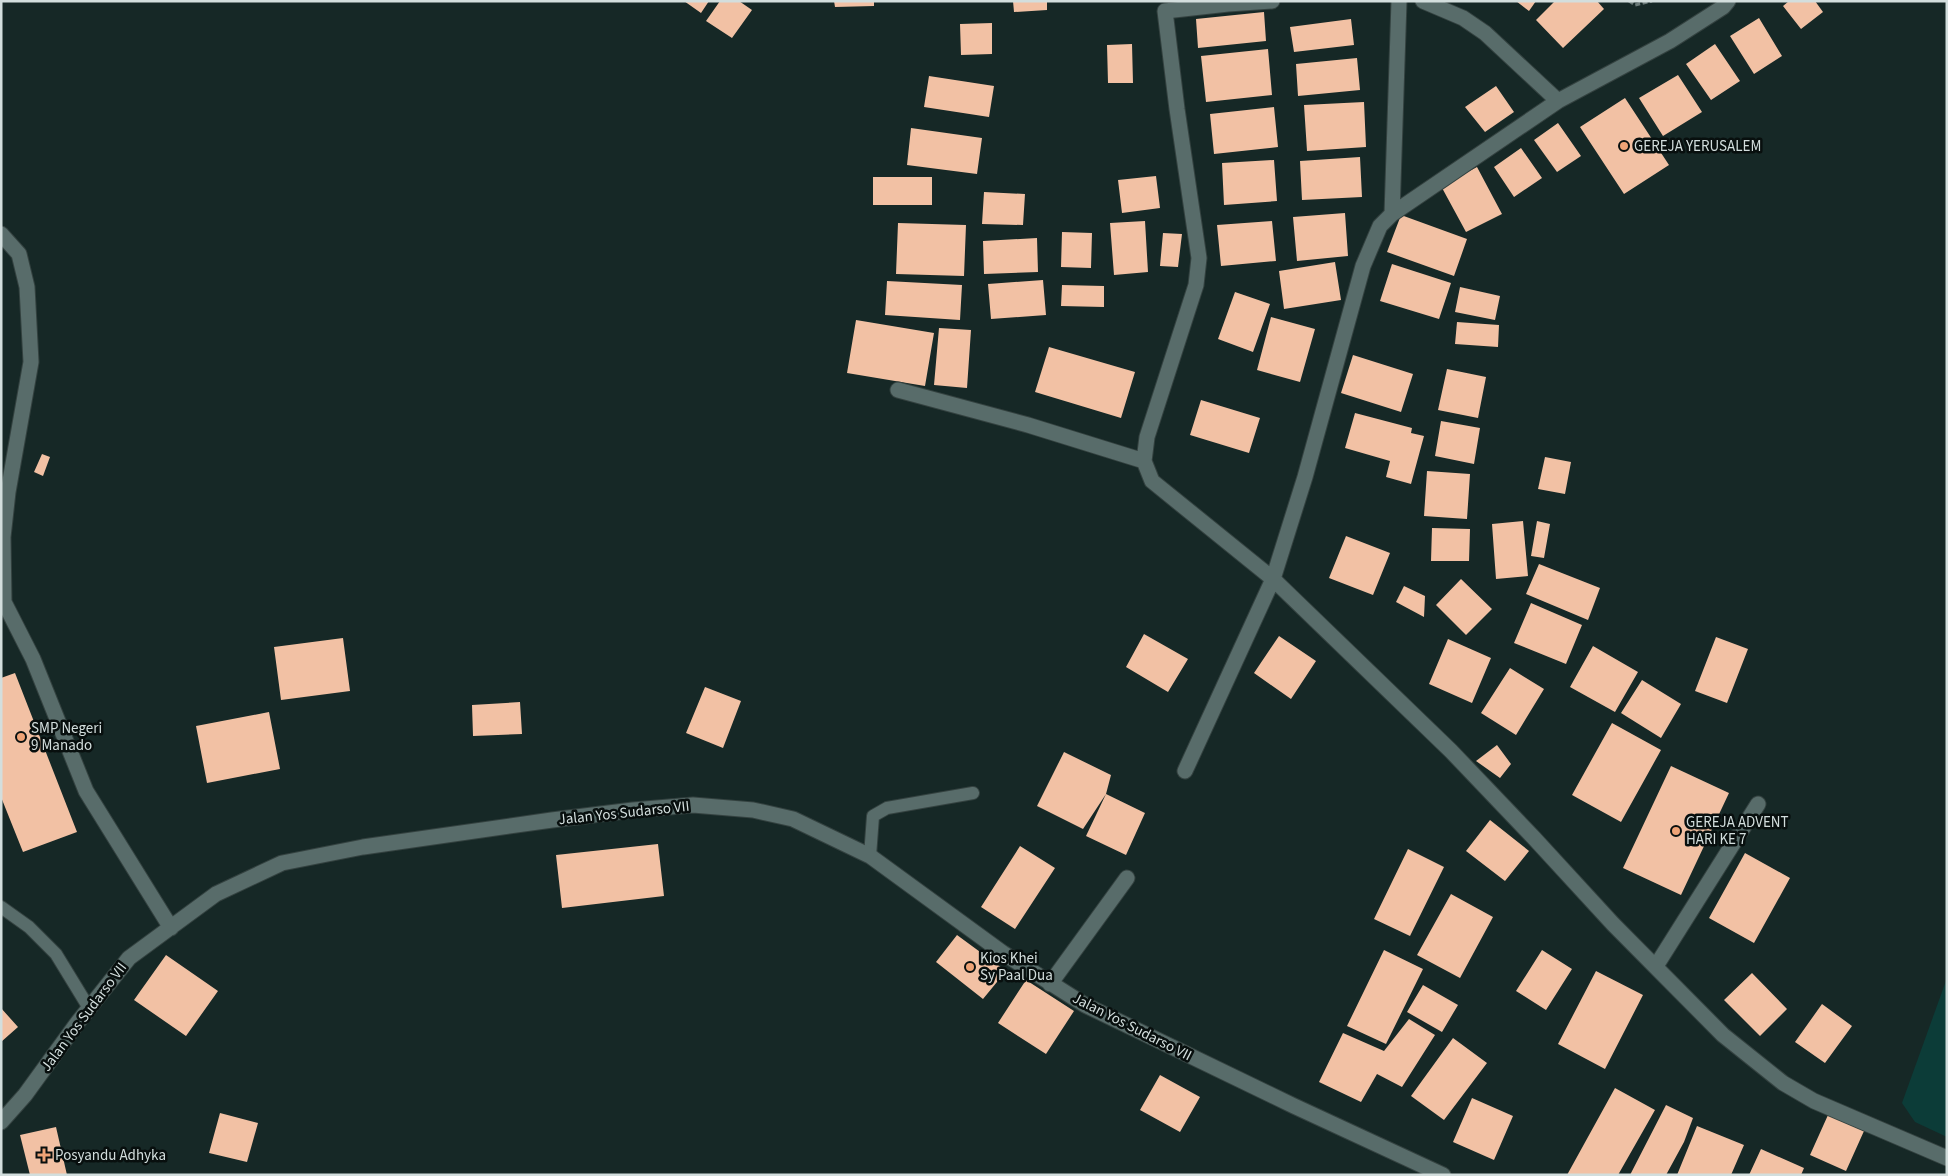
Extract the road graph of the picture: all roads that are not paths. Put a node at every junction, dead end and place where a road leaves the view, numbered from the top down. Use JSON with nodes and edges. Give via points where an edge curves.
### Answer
{"nodes":[{"id":1,"x":1272,"y":1,"type":"edge"},
{"id":2,"x":1399,"y":1,"type":"edge"},
{"id":3,"x":1423,"y":1,"type":"edge"},
{"id":4,"x":1728,"y":1,"type":"edge"},
{"id":5,"x":1165,"y":6,"type":"edge"},
{"id":6,"x":1558,"y":101,"type":"junction"},
{"id":7,"x":1392,"y":214,"type":"junction"},
{"id":8,"x":1,"y":234,"type":"edge"},
{"id":9,"x":898,"y":390,"type":"dead end"},
{"id":10,"x":1144,"y":461,"type":"junction"},
{"id":11,"x":1273,"y":579,"type":"junction"},
{"id":12,"x":1185,"y":772,"type":"dead end"},
{"id":13,"x":973,"y":793,"type":"dead end"},
{"id":14,"x":1758,"y":804,"type":"dead end"},
{"id":15,"x":870,"y":856,"type":"junction"},
{"id":16,"x":1127,"y":878,"type":"dead end"},
{"id":17,"x":1,"y":907,"type":"edge"},
{"id":18,"x":171,"y":928,"type":"junction"},
{"id":19,"x":1656,"y":966,"type":"junction"},
{"id":20,"x":1050,"y":984,"type":"junction"},
{"id":21,"x":89,"y":1008,"type":"junction"},
{"id":22,"x":1,"y":1122,"type":"edge"},
{"id":23,"x":1947,"y":1158,"type":"edge"},
{"id":24,"x":1443,"y":1175,"type":"edge"}],
"edges":[{"from":1,"to":5,"type":"street"},
{"from":2,"to":7,"type":"street"},
{"from":3,"to":6,"type":"street","via":[[1463,18],[1485,33]]},
{"from":4,"to":6,"type":"street","via":[[1670,41]]},
{"from":5,"to":10,"type":"street","via":[[1199,258],[1196,285],[1147,437]]},
{"from":6,"to":7,"type":"street"},
{"from":7,"to":11,"type":"street","via":[[1380,226],[1363,266],[1305,477]]},
{"from":8,"to":18,"type":"street","via":[[19,254],[27,287],[31,362],[8,492],[3,537],[4,602],[33,659],[86,790]]},
{"from":9,"to":10,"type":"street"},
{"from":10,"to":11,"type":"street","via":[[1152,481]]},
{"from":11,"to":12,"type":"street"},
{"from":11,"to":19,"type":"street","via":[[1451,751]]},
{"from":13,"to":15,"type":"lane","via":[[887,808],[873,816]]},
{"from":14,"to":19,"type":"street"},
{"from":15,"to":18,"type":"street","name":"Jalan Yos Sudarso VII","via":[[793,820],[753,810],[693,805],[633,810],[363,847],[282,863],[216,894]]},
{"from":15,"to":20,"type":"street","name":"Jalan Yos Sudarso VII"},
{"from":16,"to":20,"type":"street"},
{"from":17,"to":21,"type":"lane","via":[[56,954]]},
{"from":18,"to":21,"type":"street","name":"Jalan Yos Sudarso VII","via":[[129,958]]},
{"from":19,"to":23,"type":"street","via":[[1724,1035],[1783,1083],[1814,1101]]},
{"from":20,"to":24,"type":"street","name":"Jalan Yos Sudarso VII","via":[[1209,1066]]},
{"from":21,"to":22,"type":"street","name":"Jalan Yos Sudarso VII"}]}
